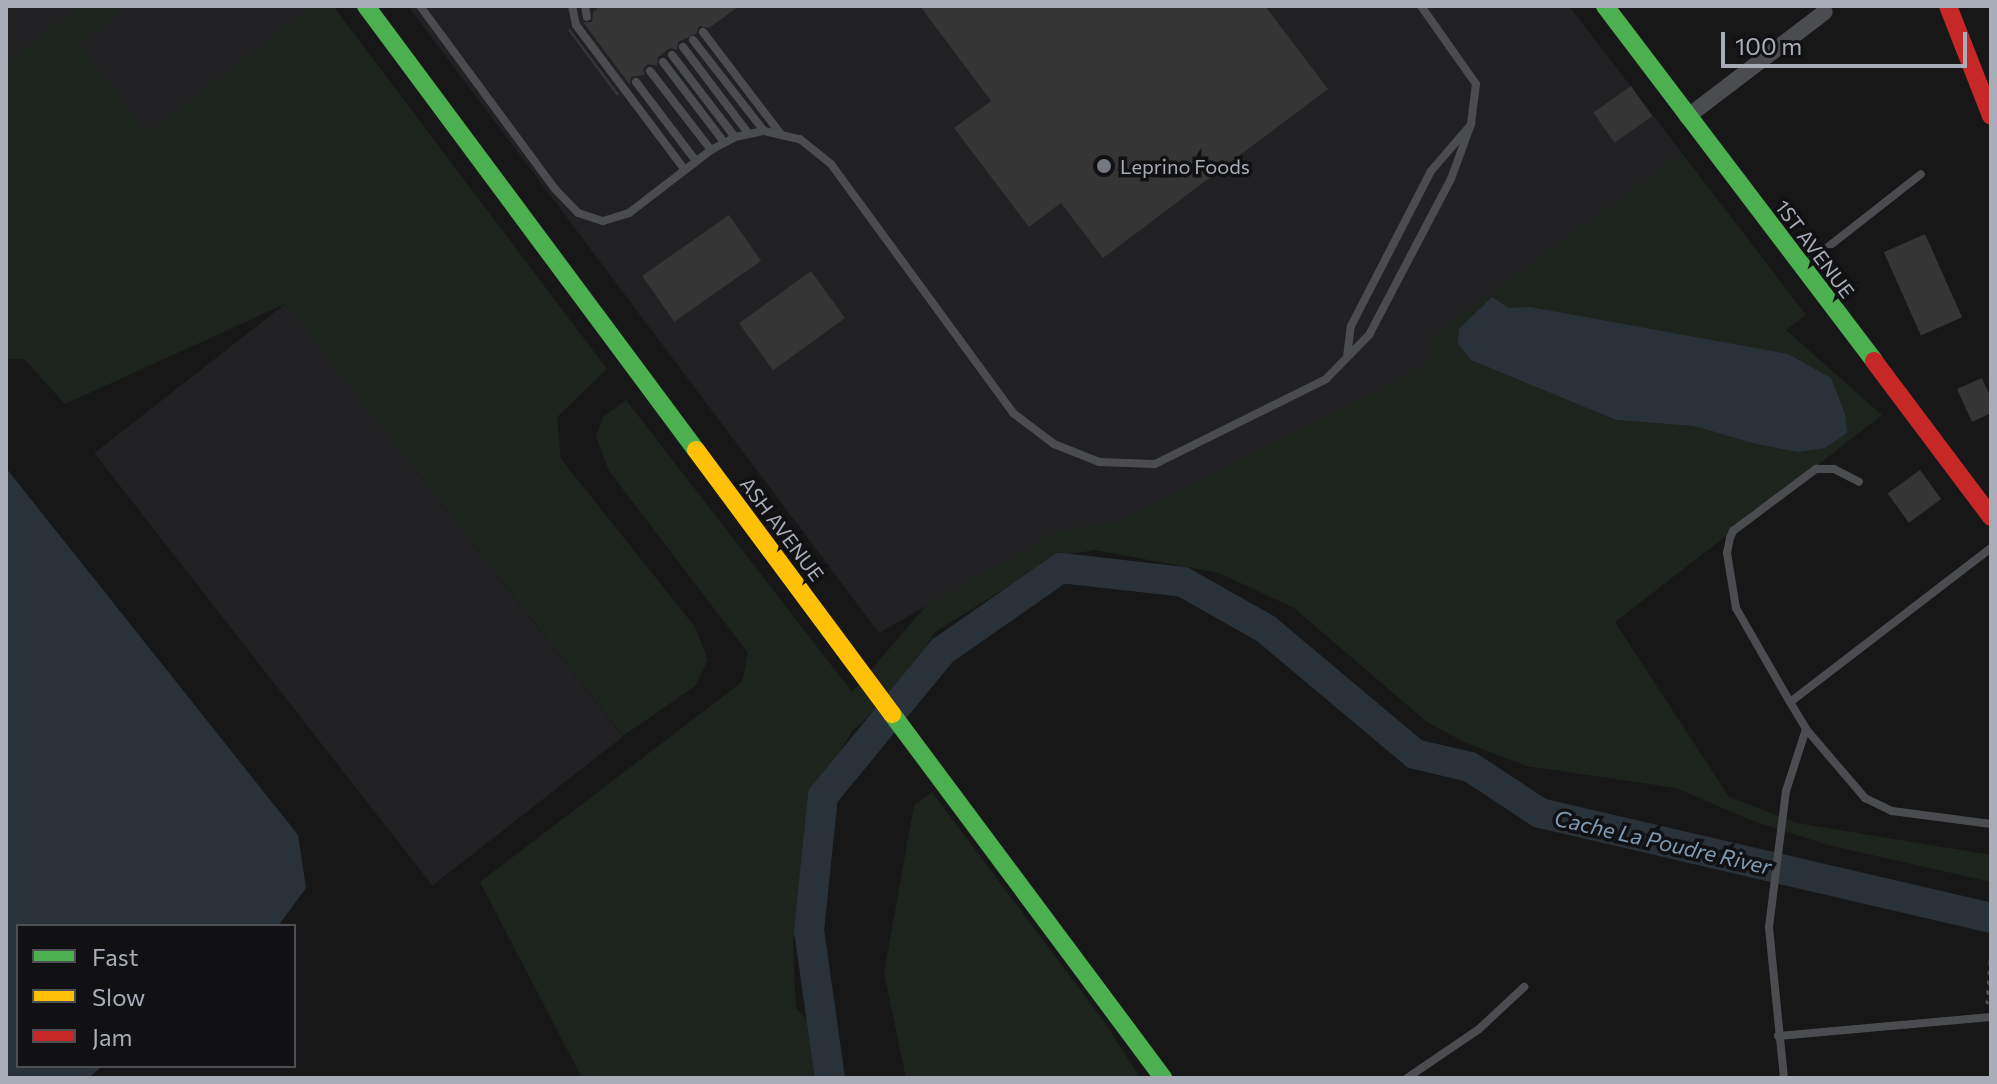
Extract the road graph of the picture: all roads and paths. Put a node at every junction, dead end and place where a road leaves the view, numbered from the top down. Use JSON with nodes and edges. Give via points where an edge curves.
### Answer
{"nodes":[{"id":1,"x":366,"y":6,"type":"edge"},
{"id":2,"x":420,"y":6,"type":"edge"},
{"id":3,"x":572,"y":6,"type":"edge"},
{"id":4,"x":585,"y":6,"type":"edge"},
{"id":5,"x":1421,"y":6,"type":"edge"},
{"id":6,"x":1605,"y":6,"type":"edge"},
{"id":7,"x":1948,"y":6,"type":"edge"},
{"id":8,"x":1825,"y":12,"type":"dead end"},
{"id":9,"x":587,"y":17,"type":"dead end"},
{"id":10,"x":703,"y":32,"type":"dead end"},
{"id":11,"x":693,"y":40,"type":"dead end"},
{"id":12,"x":683,"y":47,"type":"dead end"},
{"id":13,"x":672,"y":55,"type":"dead end"},
{"id":14,"x":663,"y":62,"type":"dead end"},
{"id":15,"x":650,"y":71,"type":"dead end"},
{"id":16,"x":636,"y":82,"type":"dead end"},
{"id":17,"x":1991,"y":116,"type":"edge"},
{"id":18,"x":1687,"y":117,"type":"junction"},
{"id":19,"x":1471,"y":124,"type":"junction"},
{"id":20,"x":764,"y":131,"type":"junction"},
{"id":21,"x":748,"y":133,"type":"junction"},
{"id":22,"x":780,"y":133,"type":"junction"},
{"id":23,"x":735,"y":137,"type":"junction"},
{"id":24,"x":724,"y":142,"type":"junction"},
{"id":25,"x":711,"y":150,"type":"junction"},
{"id":26,"x":696,"y":161,"type":"junction"},
{"id":27,"x":684,"y":169,"type":"junction"},
{"id":28,"x":1921,"y":174,"type":"dead end"},
{"id":29,"x":1802,"y":267,"type":"junction"},
{"id":30,"x":1347,"y":357,"type":"junction"},
{"id":31,"x":1859,"y":482,"type":"dead end"},
{"id":32,"x":1991,"y":517,"type":"edge"},
{"id":33,"x":1991,"y":548,"type":"edge"},
{"id":34,"x":1790,"y":702,"type":"junction"},
{"id":35,"x":1806,"y":729,"type":"junction"},
{"id":36,"x":1991,"y":824,"type":"edge"},
{"id":37,"x":1991,"y":948,"type":"edge"},
{"id":38,"x":1524,"y":987,"type":"dead end"},
{"id":39,"x":1989,"y":1017,"type":"edge"},
{"id":40,"x":1778,"y":1036,"type":"junction"},
{"id":41,"x":1163,"y":1078,"type":"edge"},
{"id":42,"x":1407,"y":1078,"type":"edge"},
{"id":43,"x":1784,"y":1078,"type":"edge"}],
"edges":[{"from":1,"to":41,"type":"main road","name":"ASH AVENUE"},
{"from":2,"to":27,"type":"lane","via":[[578,213],[603,221],[629,213]]},
{"from":3,"to":27,"type":"lane","via":[[576,25]]},
{"from":4,"to":9,"type":"lane"},
{"from":5,"to":19,"type":"lane","via":[[1476,84]]},
{"from":6,"to":18,"type":"main road","name":"1ST AVENUE"},
{"from":7,"to":17,"type":"main road"},
{"from":8,"to":18,"type":"street"},
{"from":10,"to":22,"type":"lane"},
{"from":11,"to":20,"type":"lane"},
{"from":12,"to":21,"type":"lane"},
{"from":13,"to":23,"type":"lane"},
{"from":14,"to":24,"type":"lane"},
{"from":15,"to":25,"type":"lane"},
{"from":16,"to":26,"type":"lane"},
{"from":18,"to":29,"type":"main road","name":"1ST AVENUE"},
{"from":19,"to":30,"type":"lane","via":[[1451,179],[1369,335]]},
{"from":19,"to":30,"type":"lane","via":[[1431,171],[1351,326]]},
{"from":20,"to":21,"type":"lane"},
{"from":20,"to":22,"type":"lane"},
{"from":21,"to":23,"type":"lane"},
{"from":22,"to":30,"type":"lane","via":[[800,139],[831,164],[1013,413],[1054,444],[1088,458],[1155,464],[1326,379]]},
{"from":23,"to":24,"type":"lane"},
{"from":24,"to":25,"type":"lane"},
{"from":25,"to":26,"type":"lane"},
{"from":26,"to":27,"type":"lane"},
{"from":28,"to":29,"type":"lane"},
{"from":29,"to":32,"type":"main road","name":"1ST AVENUE"},
{"from":31,"to":34,"type":"lane","via":[[1834,469],[1816,469],[1730,538],[1727,553],[1736,608]]},
{"from":33,"to":34,"type":"lane"},
{"from":34,"to":35,"type":"lane"},
{"from":35,"to":36,"type":"lane","via":[[1865,798],[1892,811]]},
{"from":35,"to":40,"type":"lane","via":[[1786,791],[1769,927]]},
{"from":37,"to":39,"type":"path","via":[[1986,980]]},
{"from":38,"to":42,"type":"lane","via":[[1479,1029]]},
{"from":39,"to":40,"type":"lane"},
{"from":40,"to":43,"type":"lane"}]}
